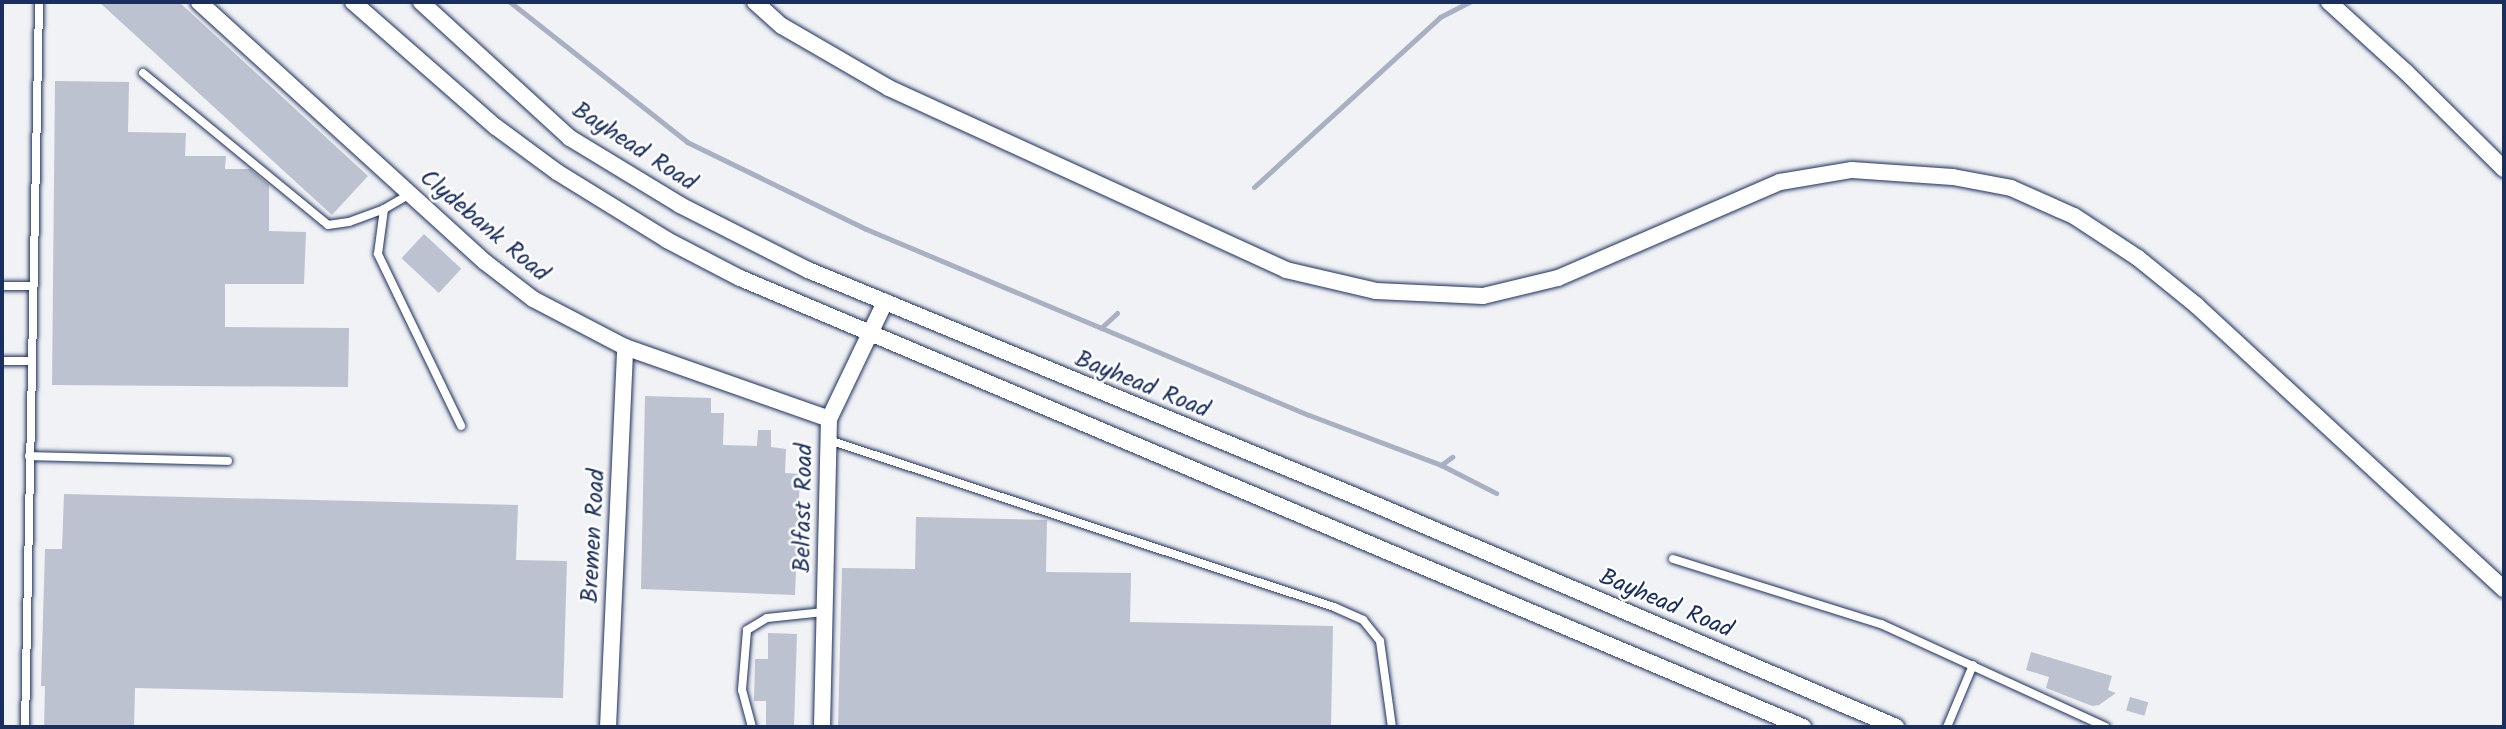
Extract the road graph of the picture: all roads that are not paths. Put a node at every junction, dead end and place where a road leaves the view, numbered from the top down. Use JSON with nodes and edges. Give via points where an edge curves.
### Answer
{"nodes":[{"id":1,"x":39,"y":2,"type":"edge"},
{"id":2,"x":199,"y":2,"type":"edge"},
{"id":3,"x":353,"y":2,"type":"edge"},
{"id":4,"x":421,"y":2,"type":"edge"},
{"id":5,"x":755,"y":2,"type":"edge"},
{"id":6,"x":2329,"y":2,"type":"edge"},
{"id":7,"x":143,"y":73,"type":"dead end"},
{"id":8,"x":2504,"y":169,"type":"edge"},
{"id":9,"x":410,"y":194,"type":"junction"},
{"id":10,"x":384,"y":209,"type":"junction"},
{"id":11,"x":2,"y":286,"type":"edge"},
{"id":12,"x":32,"y":286,"type":"junction"},
{"id":13,"x":884,"y":302,"type":"junction"},
{"id":14,"x":870,"y":333,"type":"junction"},
{"id":15,"x":625,"y":347,"type":"junction"},
{"id":16,"x":30,"y":360,"type":"junction"},
{"id":17,"x":2,"y":361,"type":"edge"},
{"id":18,"x":829,"y":419,"type":"junction"},
{"id":19,"x":461,"y":426,"type":"dead end"},
{"id":20,"x":829,"y":440,"type":"junction"},
{"id":21,"x":29,"y":456,"type":"junction"},
{"id":22,"x":228,"y":461,"type":"dead end"},
{"id":23,"x":1673,"y":559,"type":"dead end"},
{"id":24,"x":2504,"y":589,"type":"edge"},
{"id":25,"x":824,"y":612,"type":"junction"},
{"id":26,"x":1973,"y":666,"type":"junction"},
{"id":27,"x":24,"y":727,"type":"edge"},
{"id":28,"x":608,"y":727,"type":"edge"},
{"id":29,"x":752,"y":727,"type":"edge"},
{"id":30,"x":822,"y":727,"type":"edge"},
{"id":31,"x":1392,"y":727,"type":"edge"},
{"id":32,"x":1803,"y":727,"type":"edge"},
{"id":33,"x":1896,"y":727,"type":"edge"},
{"id":34,"x":1947,"y":727,"type":"edge"},
{"id":35,"x":2106,"y":727,"type":"edge"}],
"edges":[{"from":1,"to":12,"type":"lane"},
{"from":2,"to":9,"type":"street","name":"Clydebank Road"},
{"from":3,"to":14,"type":"street","via":[[496,127],[601,201],[740,278]]},
{"from":4,"to":13,"type":"street","name":"Bayhead Road","via":[[570,138],[680,205],[808,270]]},
{"from":5,"to":24,"type":"street","via":[[782,26],[889,88],[1286,270],[1376,291],[1483,296],[1558,278],[1780,182],[1852,170],[1892,170],[2011,188],[2074,216],[2138,258],[2196,305]]},
{"from":6,"to":8,"type":"street"},
{"from":7,"to":10,"type":"lane","via":[[328,225]]},
{"from":9,"to":10,"type":"lane"},
{"from":9,"to":15,"type":"street","name":"Clydebank Road","via":[[533,299]]},
{"from":10,"to":19,"type":"lane","via":[[378,254]]},
{"from":11,"to":12,"type":"lane"},
{"from":12,"to":16,"type":"lane"},
{"from":13,"to":14,"type":"street","name":"Belfast Road"},
{"from":13,"to":33,"type":"street","name":"Bayhead Road","via":[[1360,498]]},
{"from":14,"to":18,"type":"street","name":"Belfast Road"},
{"from":14,"to":32,"type":"street"},
{"from":15,"to":18,"type":"street","name":"Clydebank Road"},
{"from":15,"to":28,"type":"street","name":"Bremen Road"},
{"from":16,"to":17,"type":"lane"},
{"from":16,"to":21,"type":"lane"},
{"from":18,"to":20,"type":"street","name":"Belfast Road"},
{"from":20,"to":25,"type":"street","name":"Belfast Road"},
{"from":20,"to":31,"type":"lane","via":[[1363,620],[1380,641]]},
{"from":21,"to":22,"type":"lane"},
{"from":21,"to":27,"type":"lane"},
{"from":23,"to":26,"type":"lane","via":[[1842,610]]},
{"from":25,"to":29,"type":"lane","via":[[767,618],[747,630],[742,690]]},
{"from":25,"to":30,"type":"street","name":"Belfast Road"},
{"from":26,"to":34,"type":"lane"},
{"from":26,"to":35,"type":"lane"}]}
